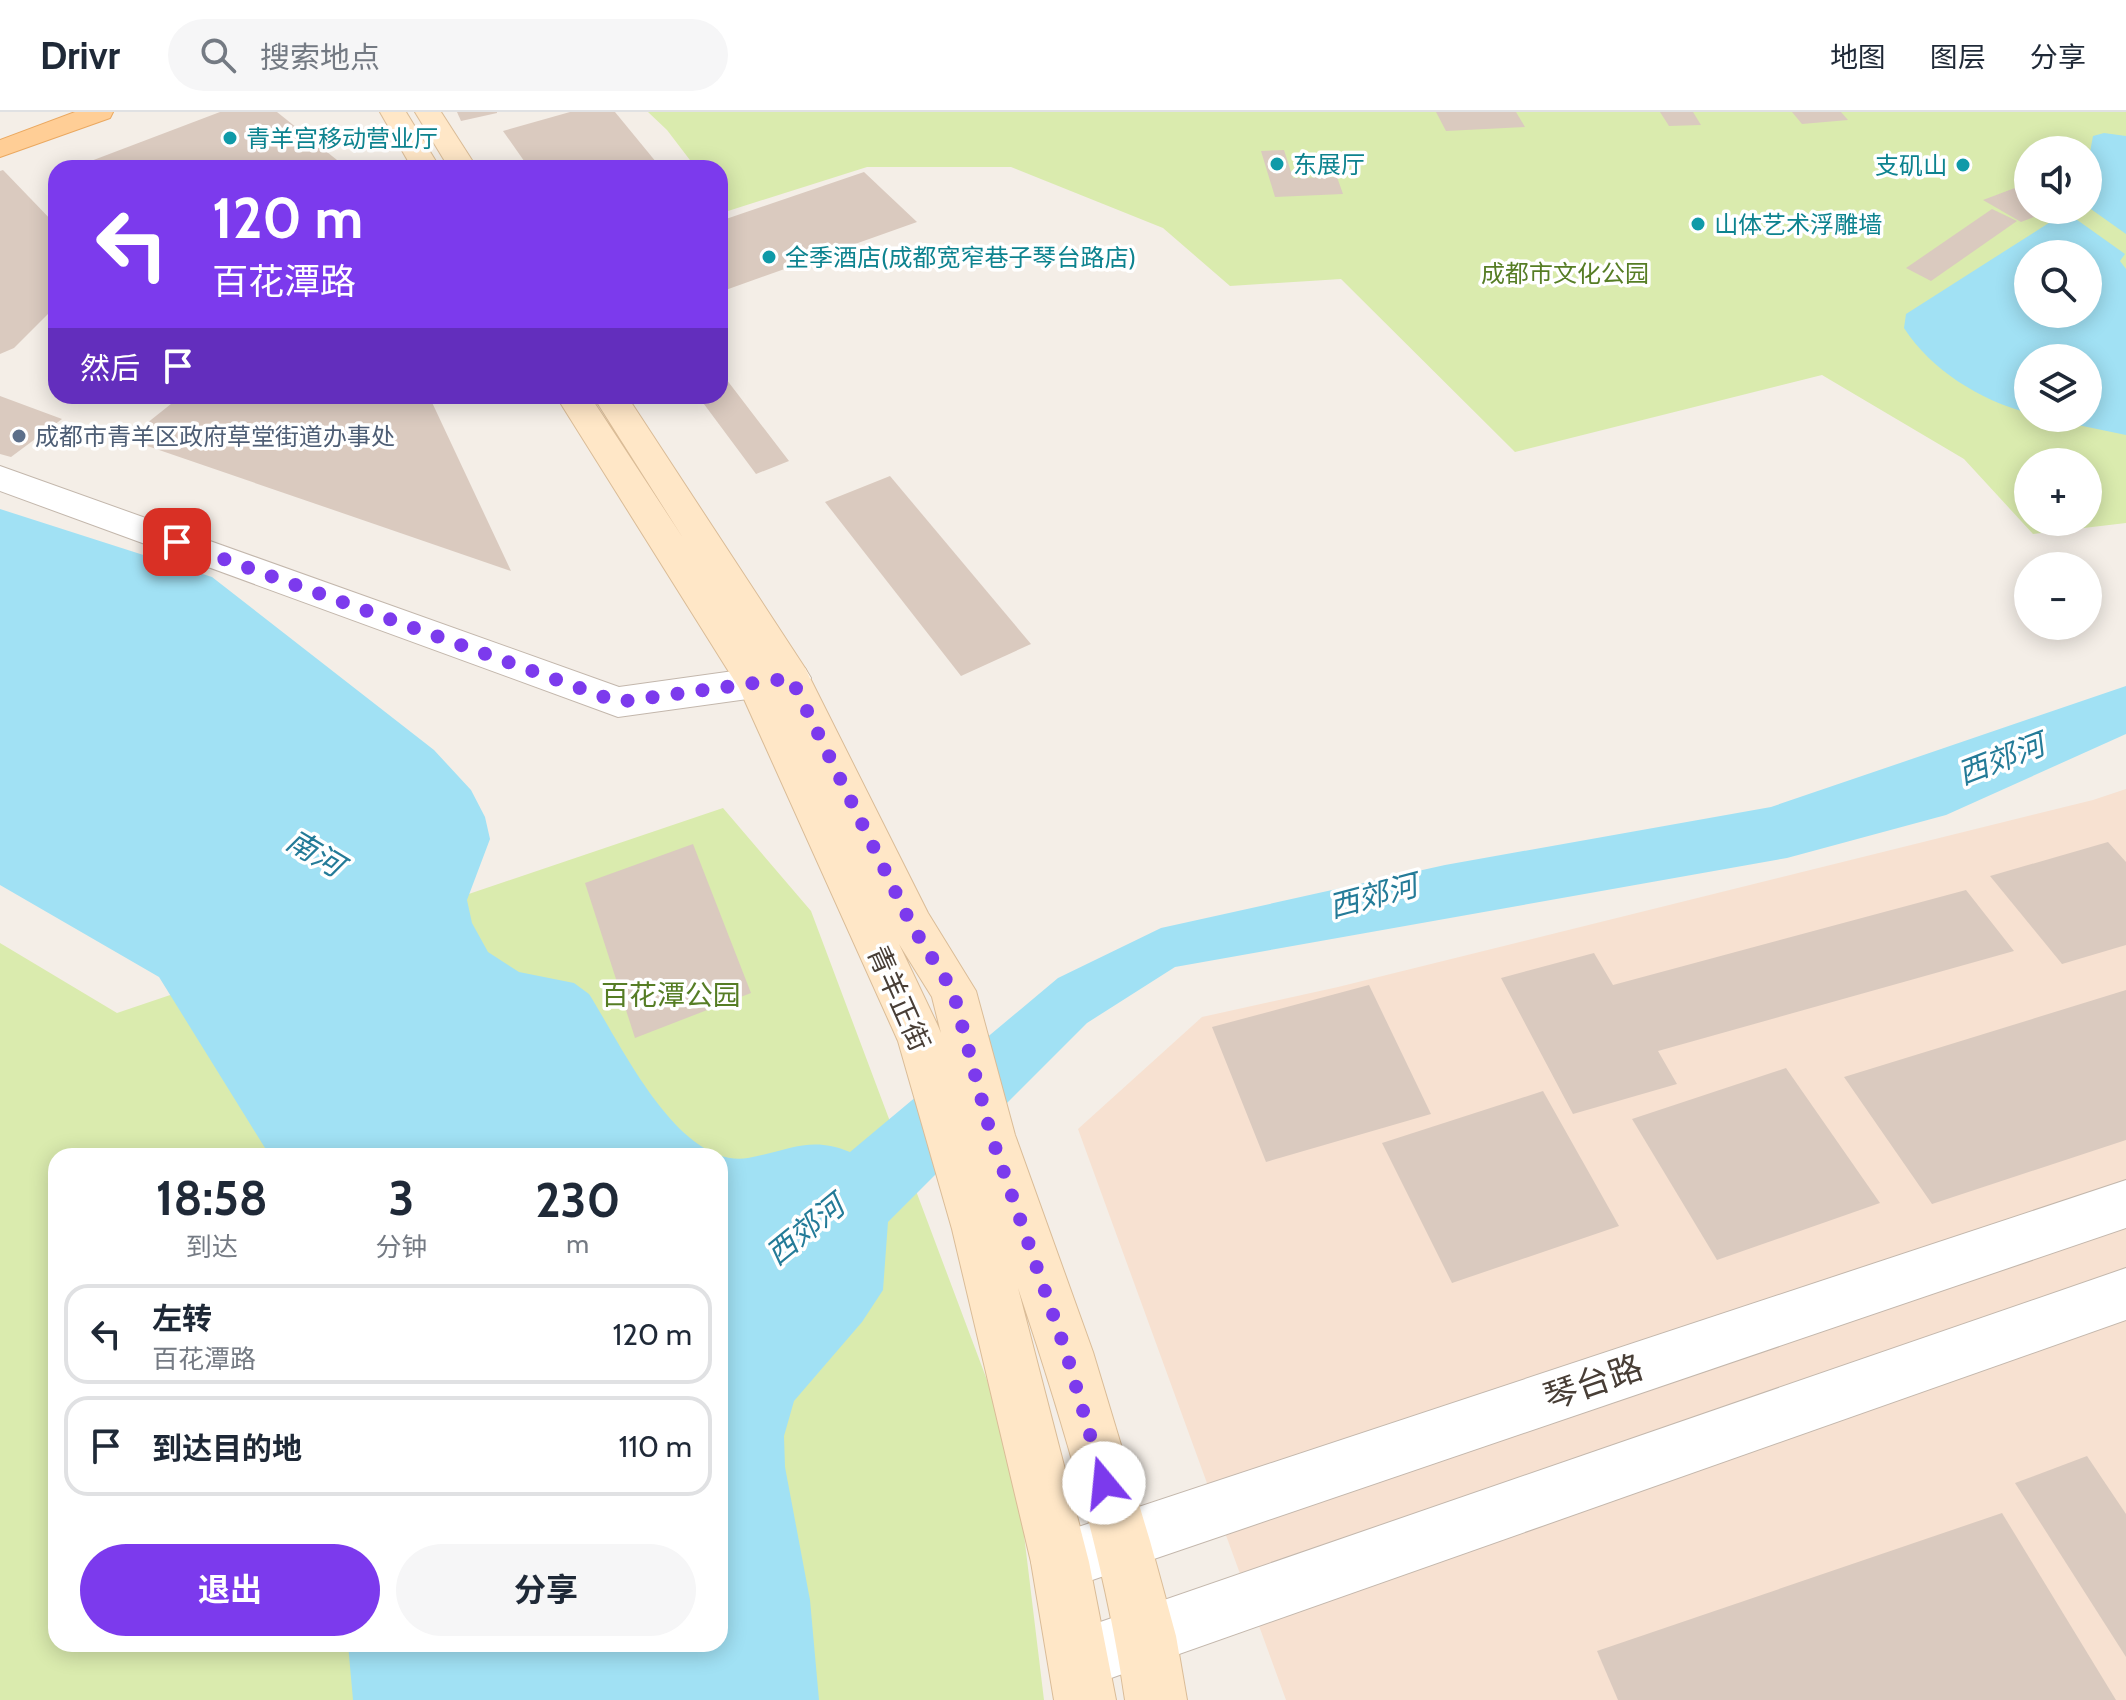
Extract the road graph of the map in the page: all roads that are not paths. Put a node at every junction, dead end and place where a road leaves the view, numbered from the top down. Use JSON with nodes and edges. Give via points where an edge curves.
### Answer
{"nodes":[{"id":1,"x":56,"y":112,"type":"edge"},
{"id":2,"x":100,"y":112,"type":"edge"},
{"id":3,"x":393,"y":112,"type":"edge"},
{"id":4,"x":428,"y":112,"type":"edge"},
{"id":5,"x":0,"y":132,"type":"edge"},
{"id":6,"x":0,"y":149,"type":"edge"},
{"id":7,"x":421,"y":160,"type":"edge"},
{"id":8,"x":458,"y":160,"type":"edge"},
{"id":9,"x":579,"y":404,"type":"edge"},
{"id":10,"x":615,"y":404,"type":"edge"},
{"id":11,"x":0,"y":478,"type":"edge"},
{"id":12,"x":774,"y":680,"type":"junction"},
{"id":13,"x":975,"y":1153,"type":"junction"},
{"id":14,"x":2126,"y":1204,"type":"edge"},
{"id":15,"x":2126,"y":1294,"type":"edge"},
{"id":16,"x":1121,"y":1541,"type":"junction"},
{"id":17,"x":1060,"y":1562,"type":"junction"},
{"id":18,"x":1146,"y":1636,"type":"junction"},
{"id":19,"x":1082,"y":1679,"type":"edge"},
{"id":20,"x":1156,"y":1700,"type":"edge"}],
"edges":[{"from":1,"to":5,"type":"main road"},
{"from":2,"to":6,"type":"main road"},
{"from":3,"to":7,"type":"main road"},
{"from":4,"to":8,"type":"main road"},
{"from":9,"to":12,"type":"main road","name":"青羊正街"},
{"from":10,"to":12,"type":"main road","name":"青羊正街"},
{"from":11,"to":12,"type":"street","via":[[618,702]]},
{"from":12,"to":13,"type":"main road","name":"青羊正街","via":[[941,1031]]},
{"from":13,"to":16,"type":"main road","name":"青羊正街","via":[[1066,1352]]},
{"from":13,"to":17,"type":"main road","name":"青羊正街"},
{"from":14,"to":16,"type":"street","name":"琴台路"},
{"from":15,"to":18,"type":"street"},
{"from":16,"to":17,"type":"street","name":"琴台路"},
{"from":16,"to":18,"type":"main road","name":"青羊正街"},
{"from":17,"to":19,"type":"main road","name":"青羊正街"},
{"from":18,"to":19,"type":"street"},
{"from":18,"to":20,"type":"main road","name":"青羊正街"}]}
